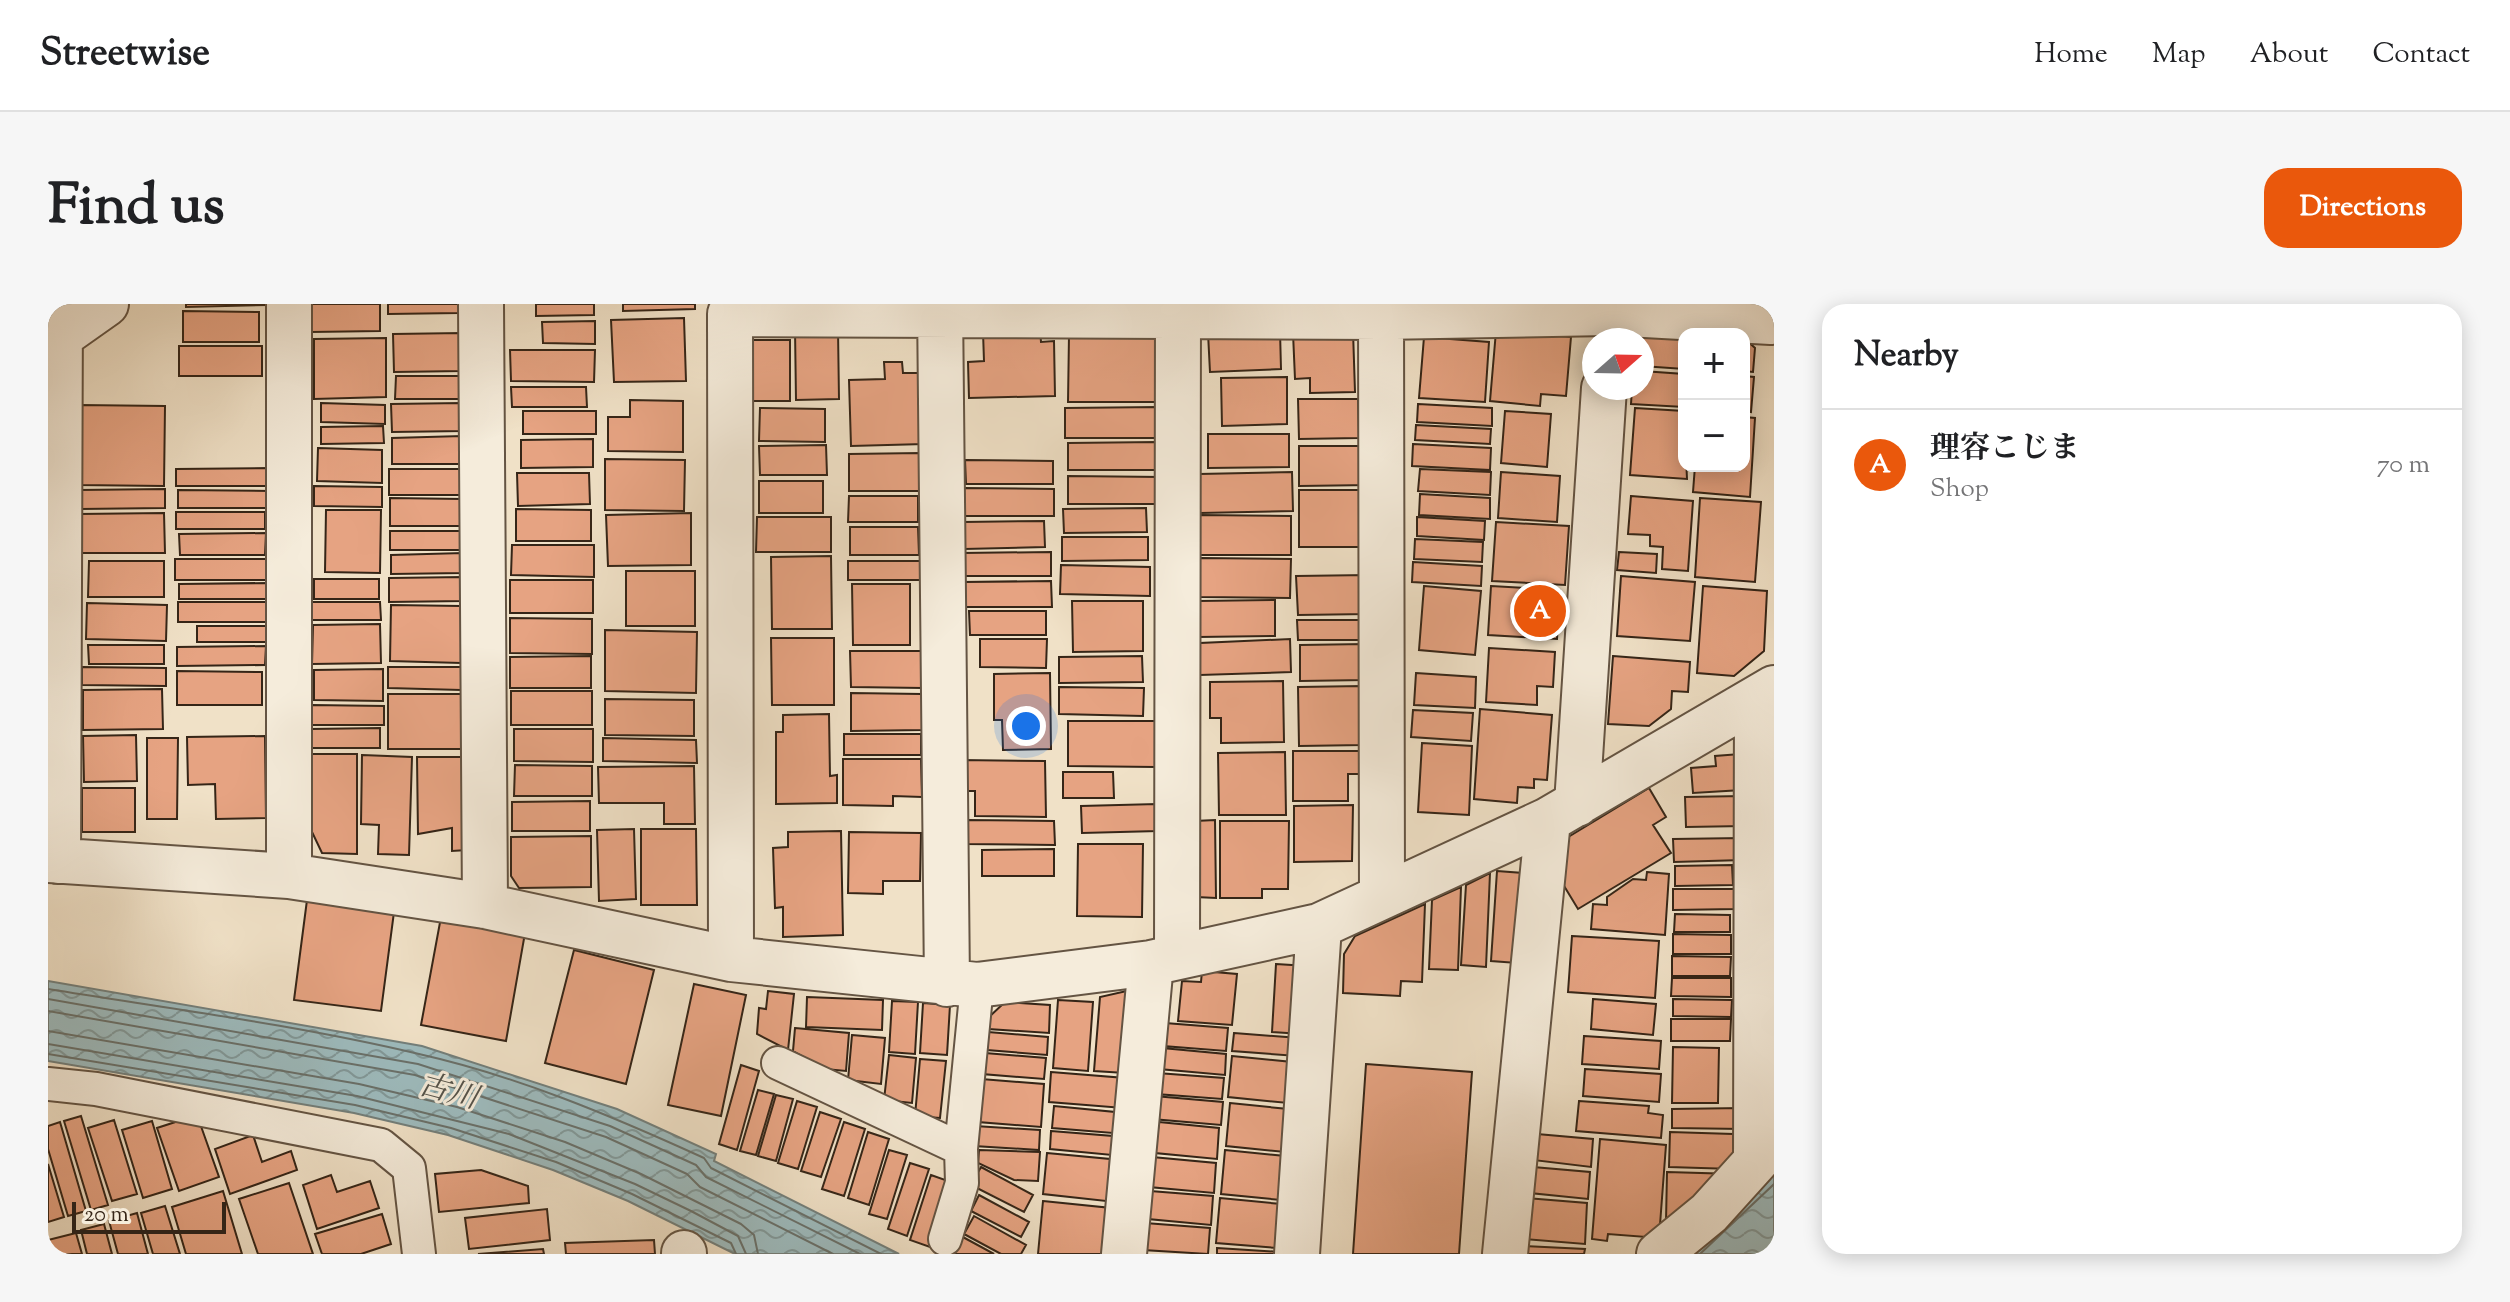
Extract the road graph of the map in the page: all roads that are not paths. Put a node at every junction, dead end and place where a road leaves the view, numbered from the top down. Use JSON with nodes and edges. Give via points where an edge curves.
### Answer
{"nodes":[{"id":1,"x":106,"y":304,"type":"edge"},
{"id":2,"x":289,"y":304,"type":"edge"},
{"id":3,"x":481,"y":304,"type":"edge"},
{"id":4,"x":730,"y":309,"type":"edge"},
{"id":5,"x":1178,"y":310,"type":"edge"},
{"id":6,"x":940,"y":311,"type":"edge"},
{"id":7,"x":1381,"y":311,"type":"edge"},
{"id":8,"x":1608,"y":319,"type":"edge"},
{"id":9,"x":1772,"y":327,"type":"edge"},
{"id":10,"x":56,"y":328,"type":"edge"},
{"id":11,"x":1603,"y":400,"type":"edge"},
{"id":12,"x":1765,"y":693,"type":"edge"},
{"id":13,"x":1563,"y":812,"type":"junction"},
{"id":14,"x":53,"y":860,"type":"edge"},
{"id":15,"x":289,"y":876,"type":"junction"},
{"id":16,"x":1382,"y":897,"type":"junction"},
{"id":17,"x":485,"y":906,"type":"junction"},
{"id":18,"x":1319,"y":926,"type":"junction"},
{"id":19,"x":731,"y":959,"type":"junction"},
{"id":20,"x":1164,"y":959,"type":"junction"},
{"id":21,"x":962,"y":985,"type":"junction"},
{"id":22,"x":778,"y":1063,"type":"dead end"},
{"id":23,"x":48,"y":1084,"type":"edge"},
{"id":24,"x":961,"y":1149,"type":"junction"},
{"id":25,"x":945,"y":1239,"type":"dead end"},
{"id":26,"x":419,"y":1254,"type":"edge"},
{"id":27,"x":1124,"y":1254,"type":"edge"},
{"id":28,"x":1297,"y":1254,"type":"edge"},
{"id":29,"x":1505,"y":1254,"type":"edge"},
{"id":30,"x":1659,"y":1254,"type":"edge"}],
"edges":[{"from":1,"to":10,"type":"street"},
{"from":2,"to":15,"type":"street"},
{"from":3,"to":17,"type":"street"},
{"from":4,"to":6,"type":"street"},
{"from":4,"to":19,"type":"street"},
{"from":5,"to":6,"type":"street"},
{"from":5,"to":7,"type":"street"},
{"from":5,"to":20,"type":"street"},
{"from":6,"to":21,"type":"street"},
{"from":7,"to":8,"type":"street"},
{"from":7,"to":16,"type":"street"},
{"from":8,"to":9,"type":"street"},
{"from":10,"to":14,"type":"street"},
{"from":11,"to":13,"type":"street"},
{"from":12,"to":13,"type":"street"},
{"from":12,"to":30,"type":"street","via":[[1756,1161],[1709,1213]]},
{"from":13,"to":16,"type":"street"},
{"from":13,"to":29,"type":"street"},
{"from":14,"to":15,"type":"street"},
{"from":15,"to":17,"type":"street"},
{"from":16,"to":18,"type":"street"},
{"from":17,"to":19,"type":"street"},
{"from":18,"to":20,"type":"street"},
{"from":18,"to":28,"type":"street"},
{"from":19,"to":21,"type":"street"},
{"from":20,"to":21,"type":"street"},
{"from":20,"to":27,"type":"street"},
{"from":21,"to":24,"type":"lane"},
{"from":22,"to":24,"type":"lane"},
{"from":23,"to":26,"type":"lane","via":[[381,1145],[409,1168]]},
{"from":24,"to":25,"type":"lane","via":[[962,1183]]}]}
